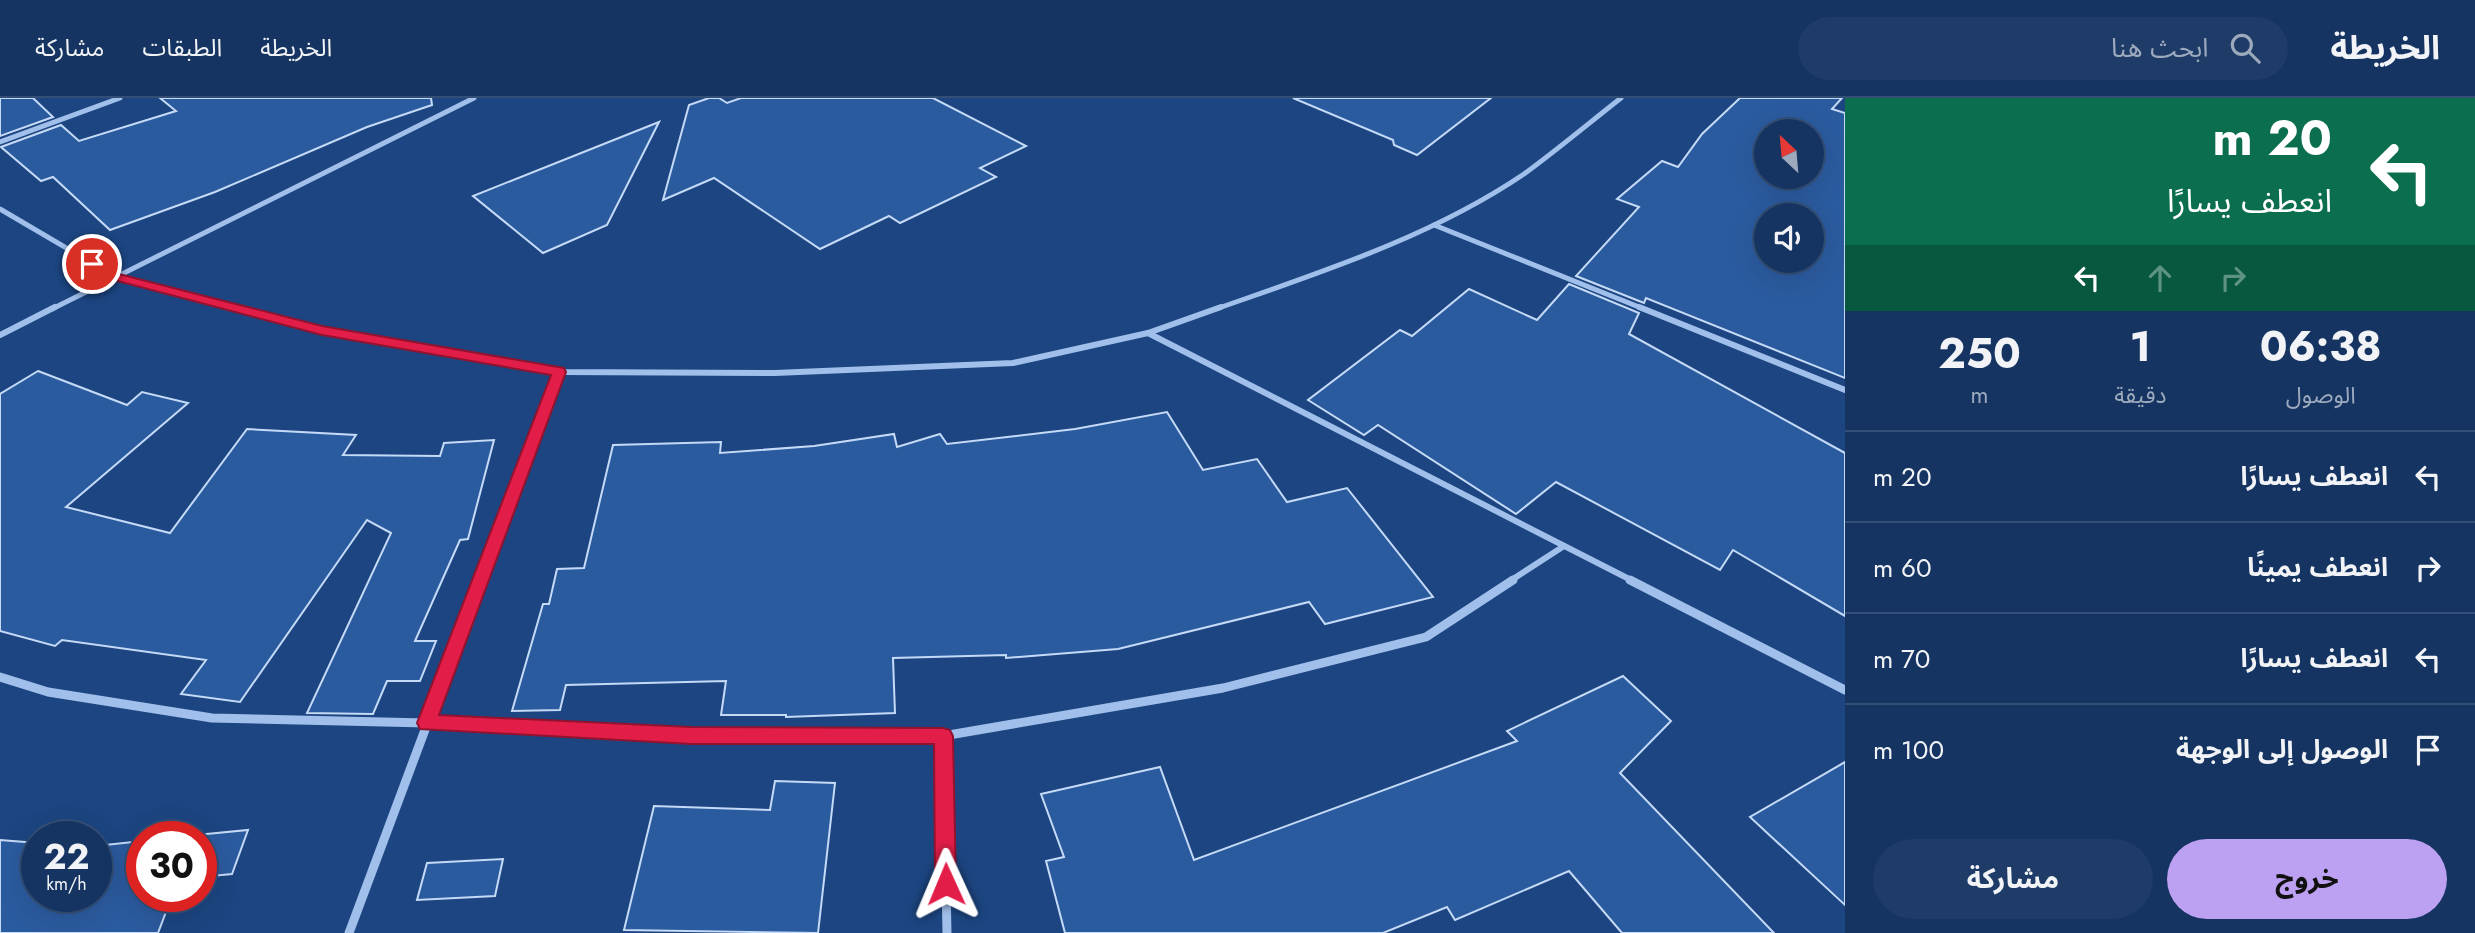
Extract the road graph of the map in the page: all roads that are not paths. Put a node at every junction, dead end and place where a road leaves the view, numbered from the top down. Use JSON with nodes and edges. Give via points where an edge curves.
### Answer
{"nodes":[{"id":1,"x":120,"y":98,"type":"edge"},
{"id":2,"x":474,"y":98,"type":"edge"},
{"id":3,"x":1621,"y":98,"type":"edge"},
{"id":4,"x":0,"y":142,"type":"edge"},
{"id":5,"x":0,"y":209,"type":"edge"},
{"id":6,"x":1434,"y":225,"type":"junction"},
{"id":7,"x":114,"y":276,"type":"junction"},
{"id":8,"x":1148,"y":333,"type":"junction"},
{"id":9,"x":0,"y":335,"type":"edge"},
{"id":10,"x":559,"y":372,"type":"junction"},
{"id":11,"x":1845,"y":390,"type":"edge"},
{"id":12,"x":1564,"y":546,"type":"junction"},
{"id":13,"x":0,"y":677,"type":"edge"},
{"id":14,"x":1845,"y":690,"type":"edge"},
{"id":15,"x":427,"y":723,"type":"junction"},
{"id":16,"x":943,"y":736,"type":"junction"},
{"id":17,"x":349,"y":933,"type":"edge"},
{"id":18,"x":947,"y":933,"type":"edge"}],
"edges":[{"from":1,"to":4,"type":"street"},
{"from":2,"to":7,"type":"street"},
{"from":3,"to":6,"type":"street","via":[[1523,174]]},
{"from":5,"to":7,"type":"street"},
{"from":6,"to":8,"type":"street","via":[[1316,274]]},
{"from":6,"to":11,"type":"street"},
{"from":7,"to":9,"type":"street"},
{"from":7,"to":10,"type":"street","via":[[322,330]]},
{"from":8,"to":10,"type":"street","via":[[1013,363],[775,373]]},
{"from":8,"to":12,"type":"street"},
{"from":10,"to":15,"type":"street"},
{"from":12,"to":14,"type":"street"},
{"from":12,"to":16,"type":"street","via":[[1426,637],[1223,688]]},
{"from":13,"to":15,"type":"street","via":[[48,692],[212,718]]},
{"from":15,"to":16,"type":"street","via":[[691,736]]},
{"from":15,"to":17,"type":"street"},
{"from":16,"to":18,"type":"street"}]}
